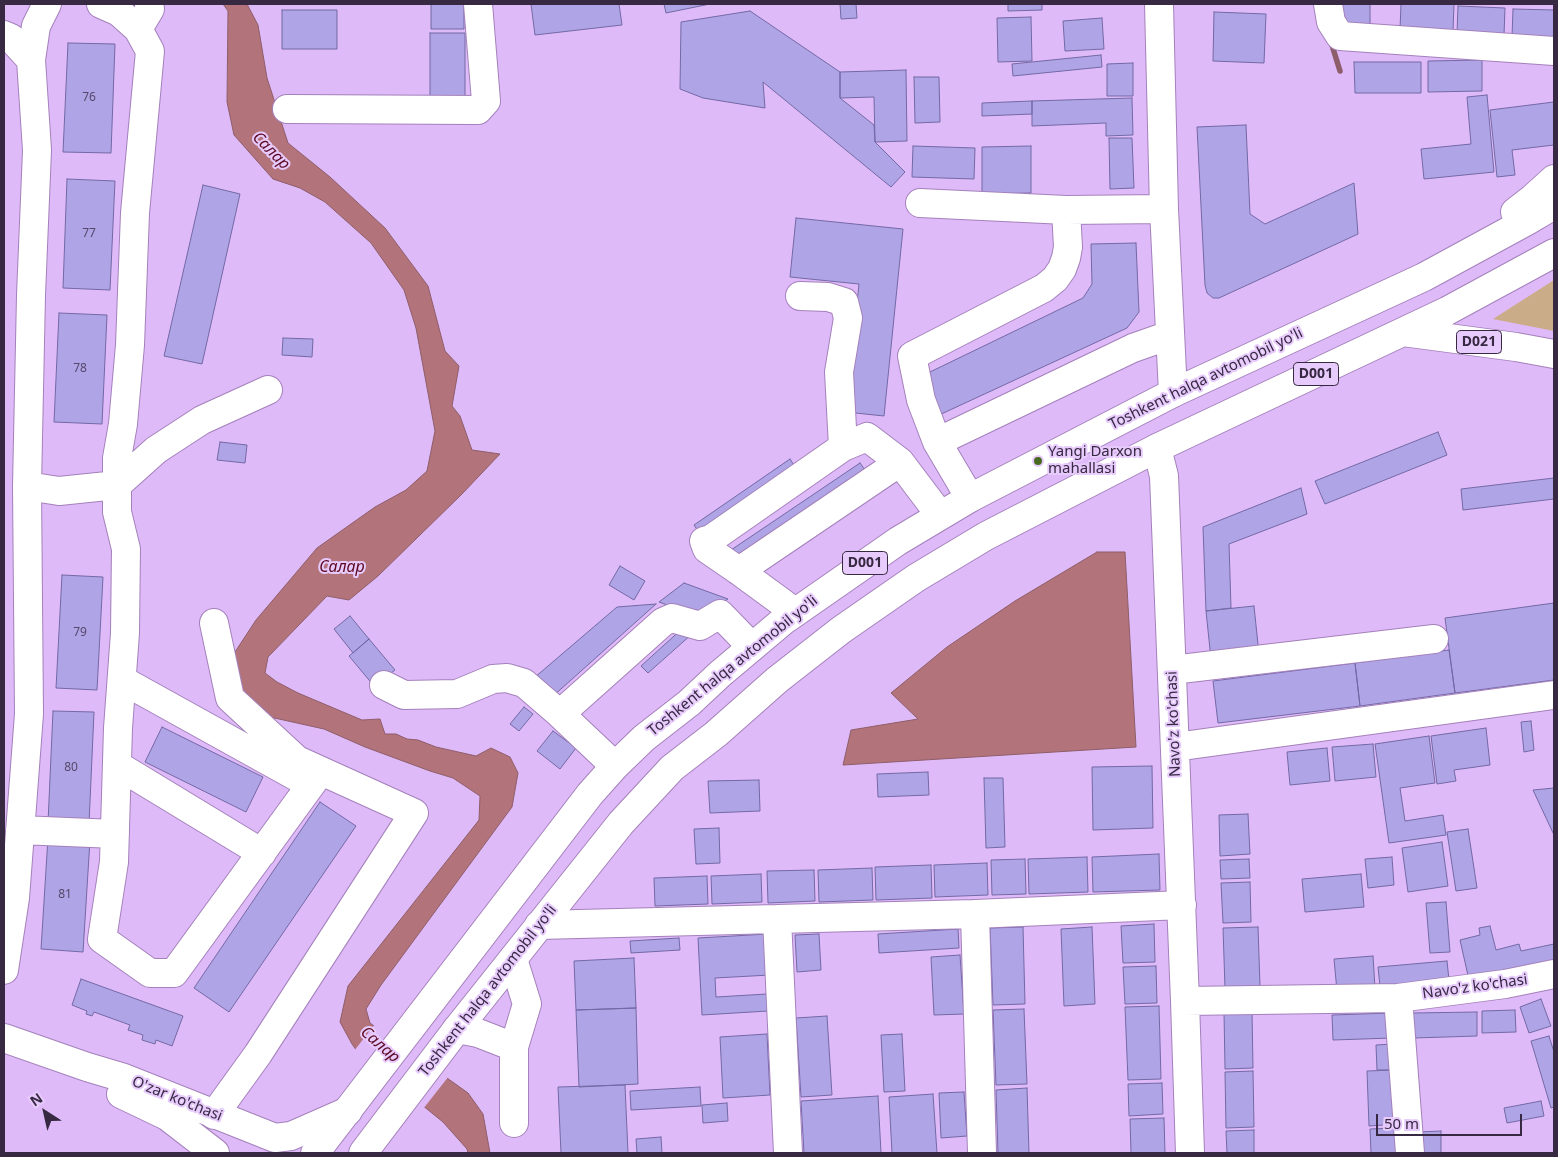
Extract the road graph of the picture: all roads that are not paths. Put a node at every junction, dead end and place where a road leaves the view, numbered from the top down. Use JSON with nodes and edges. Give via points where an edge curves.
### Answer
{"nodes":[{"id":1,"x":48,"y":4,"type":"edge"},
{"id":2,"x":100,"y":4,"type":"edge"},
{"id":3,"x":149,"y":4,"type":"edge"},
{"id":4,"x":1159,"y":4,"type":"edge"},
{"id":5,"x":1328,"y":4,"type":"edge"},
{"id":6,"x":479,"y":7,"type":"edge"},
{"id":7,"x":138,"y":29,"type":"junction"},
{"id":8,"x":4,"y":35,"type":"edge"},
{"id":9,"x":1554,"y":51,"type":"edge"},
{"id":10,"x":31,"y":60,"type":"junction"},
{"id":11,"x":287,"y":109,"type":"dead end"},
{"id":12,"x":1554,"y":179,"type":"edge"},
{"id":13,"x":920,"y":203,"type":"dead end"},
{"id":14,"x":1554,"y":205,"type":"edge"},
{"id":15,"x":1164,"y":209,"type":"junction"},
{"id":16,"x":1066,"y":210,"type":"junction"},
{"id":17,"x":1554,"y":253,"type":"edge"},
{"id":18,"x":1424,"y":277,"type":"junction"},
{"id":19,"x":800,"y":296,"type":"dead end"},
{"id":20,"x":1403,"y":332,"type":"junction"},
{"id":21,"x":1170,"y":335,"type":"junction"},
{"id":22,"x":1554,"y":354,"type":"edge"},
{"id":23,"x":268,"y":390,"type":"dead end"},
{"id":24,"x":1173,"y":393,"type":"junction"},
{"id":25,"x":937,"y":442,"type":"junction"},
{"id":26,"x":843,"y":447,"type":"junction"},
{"id":27,"x":1157,"y":448,"type":"junction"},
{"id":28,"x":900,"y":462,"type":"junction"},
{"id":29,"x":117,"y":485,"type":"junction"},
{"id":30,"x":26,"y":486,"type":"junction"},
{"id":31,"x":970,"y":498,"type":"junction"},
{"id":32,"x":940,"y":515,"type":"junction"},
{"id":33,"x":739,"y":570,"type":"junction"},
{"id":34,"x":795,"y":612,"type":"junction"},
{"id":35,"x":214,"y":624,"type":"dead end"},
{"id":36,"x":1434,"y":639,"type":"dead end"},
{"id":37,"x":752,"y":647,"type":"junction"},
{"id":38,"x":1172,"y":670,"type":"junction"},
{"id":39,"x":122,"y":680,"type":"junction"},
{"id":40,"x":384,"y":685,"type":"dead end"},
{"id":41,"x":1554,"y":695,"type":"edge"},
{"id":42,"x":560,"y":714,"type":"junction"},
{"id":43,"x":1175,"y":747,"type":"junction"},
{"id":44,"x":117,"y":765,"type":"junction"},
{"id":45,"x":614,"y":766,"type":"junction"},
{"id":46,"x":316,"y":778,"type":"junction"},
{"id":47,"x":590,"y":794,"type":"junction"},
{"id":48,"x":621,"y":823,"type":"junction"},
{"id":49,"x":20,"y":830,"type":"junction"},
{"id":50,"x":115,"y":834,"type":"junction"},
{"id":51,"x":262,"y":853,"type":"junction"},
{"id":52,"x":1182,"y":906,"type":"junction"},
{"id":53,"x":974,"y":914,"type":"junction"},
{"id":54,"x":777,"y":919,"type":"junction"},
{"id":55,"x":539,"y":924,"type":"junction"},
{"id":56,"x":513,"y":959,"type":"junction"},
{"id":57,"x":4,"y":970,"type":"edge"},
{"id":58,"x":1554,"y":974,"type":"edge"},
{"id":59,"x":1398,"y":998,"type":"junction"},
{"id":60,"x":1186,"y":1001,"type":"junction"},
{"id":61,"x":458,"y":1029,"type":"junction"},
{"id":62,"x":4,"y":1039,"type":"edge"},
{"id":63,"x":514,"y":1047,"type":"junction"},
{"id":64,"x":348,"y":1111,"type":"junction"},
{"id":65,"x":214,"y":1115,"type":"junction"},
{"id":66,"x":514,"y":1123,"type":"dead end"},
{"id":67,"x":371,"y":1144,"type":"edge"},
{"id":68,"x":216,"y":1153,"type":"edge"},
{"id":69,"x":315,"y":1153,"type":"edge"},
{"id":70,"x":788,"y":1153,"type":"edge"},
{"id":71,"x":982,"y":1153,"type":"edge"},
{"id":72,"x":1190,"y":1153,"type":"edge"},
{"id":73,"x":1410,"y":1153,"type":"edge"}],
"edges":[{"from":1,"to":10,"type":"main road","via":[[36,26]]},
{"from":2,"to":7,"type":"main road","via":[[119,12]]},
{"from":3,"to":7,"type":"main road","via":[[150,8]]},
{"from":4,"to":15,"type":"main road"},
{"from":5,"to":9,"type":"main road","via":[[1331,22],[1340,36]]},
{"from":6,"to":11,"type":"main road","via":[[486,101],[478,110]]},
{"from":7,"to":29,"type":"main road","via":[[150,51],[135,213],[130,346],[117,458]]},
{"from":8,"to":10,"type":"main road","via":[[11,38]]},
{"from":10,"to":30,"type":"main road","via":[[37,150]]},
{"from":12,"to":18,"type":"main road","via":[[1533,198]]},
{"from":13,"to":16,"type":"main road"},
{"from":14,"to":18,"type":"main road","name":"Toshkent halqa avtomobil yo'li","number":"D001"},
{"from":15,"to":16,"type":"main road"},
{"from":15,"to":21,"type":"main road"},
{"from":16,"to":25,"type":"main road","via":[[1068,246],[1062,269],[1055,279],[1044,288],[912,356],[921,400]]},
{"from":17,"to":20,"type":"main road","name":"Toshkent halqa avtomobil yo'li","number":"D001"},
{"from":18,"to":24,"type":"main road","name":"Toshkent halqa avtomobil yo'li","number":"D001"},
{"from":19,"to":26,"type":"main road","via":[[828,297],[844,302],[848,318],[839,372]]},
{"from":20,"to":22,"type":"main road","number":"D021"},
{"from":20,"to":27,"type":"main road","name":"Toshkent halqa avtomobil yo'li","number":"D001"},
{"from":21,"to":24,"type":"main road"},
{"from":21,"to":25,"type":"main road","via":[[1125,351]]},
{"from":23,"to":29,"type":"main road","via":[[202,420],[156,450]]},
{"from":24,"to":31,"type":"main road","name":"Toshkent halqa avtomobil yo'li","number":"D001"},
{"from":25,"to":31,"type":"main road"},
{"from":26,"to":28,"type":"main road","via":[[867,437]]},
{"from":26,"to":33,"type":"main road","via":[[704,541],[707,549]]},
{"from":27,"to":38,"type":"main road","name":"Navo'z ko'chasi","via":[[1164,476]]},
{"from":27,"to":48,"type":"main road","name":"Toshkent halqa avtomobil yo'li","number":"D001","via":[[986,536],[878,603],[777,680],[672,768]]},
{"from":28,"to":32,"type":"main road"},
{"from":28,"to":33,"type":"main road"},
{"from":29,"to":30,"type":"main road","via":[[59,491]]},
{"from":29,"to":39,"type":"main road","via":[[117,512],[126,549]]},
{"from":30,"to":49,"type":"main road","via":[[28,714]]},
{"from":31,"to":32,"type":"main road","name":"Toshkent halqa avtomobil yo'li","number":"D001"},
{"from":32,"to":34,"type":"main road","name":"Toshkent halqa avtomobil yo'li","number":"D001","via":[[865,562]]},
{"from":33,"to":34,"type":"main road"},
{"from":34,"to":37,"type":"main road","name":"Toshkent halqa avtomobil yo'li","number":"D001"},
{"from":35,"to":46,"type":"main road","via":[[230,698]]},
{"from":36,"to":38,"type":"main road"},
{"from":37,"to":42,"type":"main road","via":[[720,614],[700,626],[672,618],[663,622]]},
{"from":37,"to":45,"type":"main road","name":"Toshkent halqa avtomobil yo'li","number":"D001"},
{"from":38,"to":43,"type":"main road","name":"Navo'z ko'chasi"},
{"from":39,"to":44,"type":"main road"},
{"from":39,"to":46,"type":"main road"},
{"from":40,"to":42,"type":"main road","via":[[404,695],[457,694],[494,679],[507,678],[524,683]]},
{"from":41,"to":43,"type":"main road"},
{"from":42,"to":45,"type":"main road"},
{"from":43,"to":52,"type":"main road","name":"Navo'z ko'chasi"},
{"from":44,"to":50,"type":"main road"},
{"from":44,"to":51,"type":"main road"},
{"from":45,"to":47,"type":"main road","name":"Toshkent halqa avtomobil yo'li","number":"D001"},
{"from":46,"to":51,"type":"main road"},
{"from":46,"to":65,"type":"main road","via":[[414,813],[258,1054]]},
{"from":47,"to":48,"type":"main road"},
{"from":47,"to":64,"type":"main road","name":"Toshkent halqa avtomobil yo'li","number":"D001"},
{"from":48,"to":55,"type":"main road","name":"Toshkent halqa avtomobil yo'li","number":"D001"},
{"from":49,"to":50,"type":"main road"},
{"from":49,"to":57,"type":"main road","via":[[15,898]]},
{"from":50,"to":51,"type":"main road","via":[[102,939],[150,973],[174,974]]},
{"from":52,"to":53,"type":"main road"},
{"from":52,"to":60,"type":"main road","name":"Navo'z ko'chasi"},
{"from":53,"to":54,"type":"main road"},
{"from":53,"to":71,"type":"main road"},
{"from":54,"to":55,"type":"main road"},
{"from":54,"to":70,"type":"main road"},
{"from":55,"to":56,"type":"main road","name":"Toshkent halqa avtomobil yo'li","number":"D001"},
{"from":56,"to":61,"type":"main road","name":"Toshkent halqa avtomobil yo'li","number":"D001"},
{"from":56,"to":63,"type":"main road","via":[[527,1004]]},
{"from":58,"to":59,"type":"main road","name":"Navo'z ko'chasi"},
{"from":59,"to":60,"type":"main road","name":"Navo'z ko'chasi"},
{"from":59,"to":73,"type":"main road"},
{"from":60,"to":72,"type":"main road","name":"Navo'z ko'chasi"},
{"from":61,"to":63,"type":"main road"},
{"from":61,"to":67,"type":"main road","name":"Toshkent halqa avtomobil yo'li"},
{"from":62,"to":65,"type":"main road","name":"O'zar ko'chasi","via":[[124,1078]]},
{"from":62,"to":68,"type":"main road","name":"O'zar ko'chasi","via":[[167,1116]]},
{"from":63,"to":66,"type":"main road"},
{"from":64,"to":65,"type":"main road","name":"O'zar ko'chasi","via":[[291,1136],[275,1138]]},
{"from":64,"to":69,"type":"main road","name":"Toshkent halqa avtomobil yo'li"}]}
